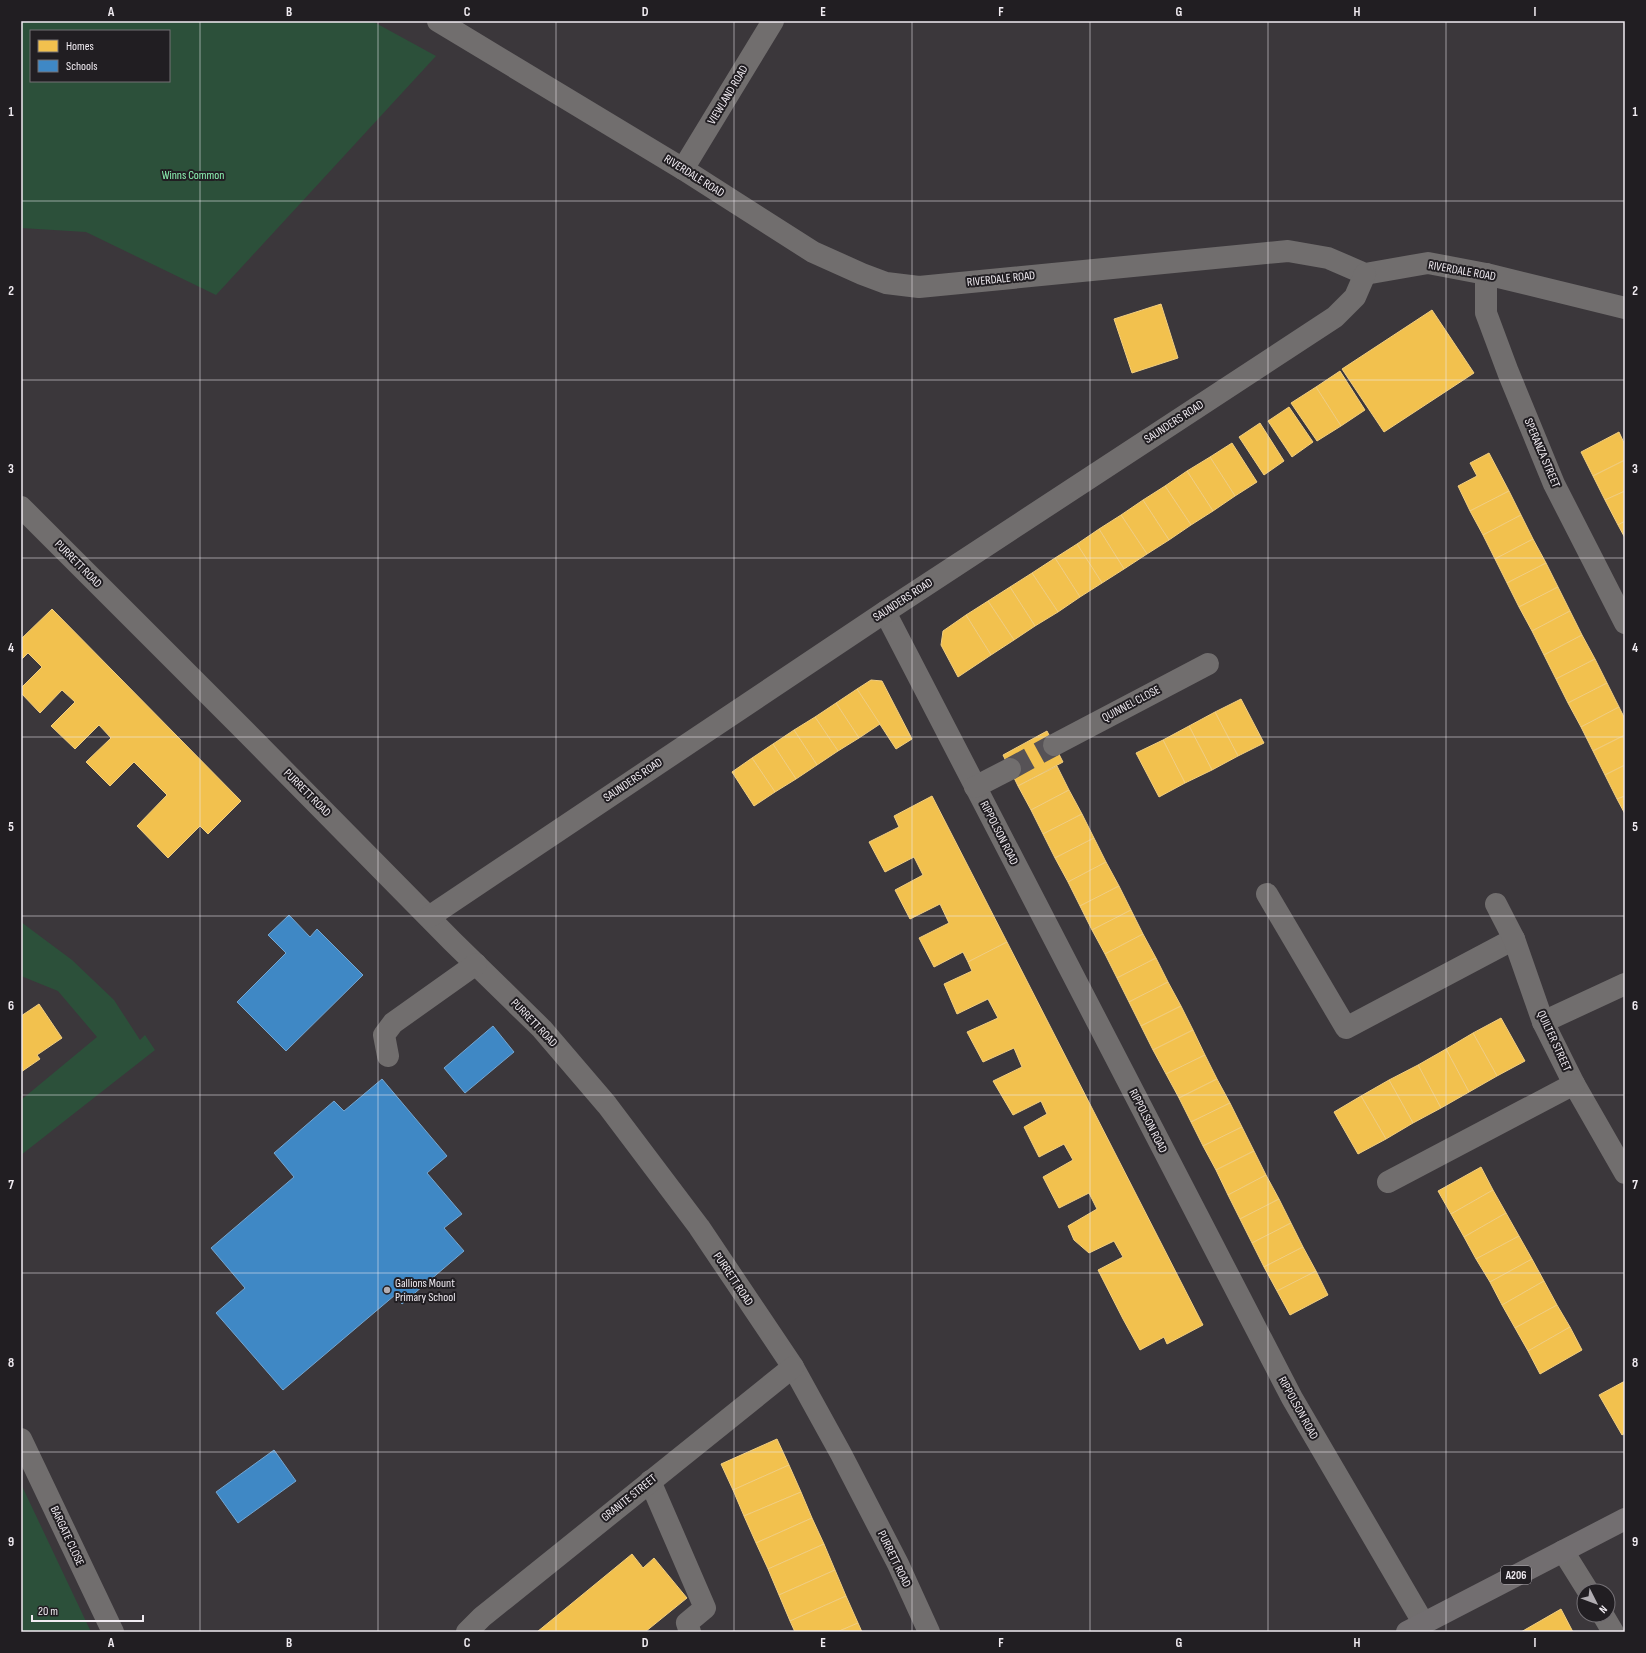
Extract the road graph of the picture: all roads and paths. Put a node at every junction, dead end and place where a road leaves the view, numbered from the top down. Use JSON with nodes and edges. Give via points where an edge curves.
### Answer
{"nodes":[{"id":1,"x":438,"y":21,"type":"edge"},
{"id":2,"x":773,"y":21,"type":"edge"},
{"id":3,"x":683,"y":169,"type":"junction"},
{"id":4,"x":1365,"y":274,"type":"junction"},
{"id":5,"x":1486,"y":274,"type":"junction"},
{"id":6,"x":1625,"y":308,"type":"edge"},
{"id":7,"x":21,"y":507,"type":"edge"},
{"id":8,"x":885,"y":612,"type":"junction"},
{"id":9,"x":1625,"y":623,"type":"edge"},
{"id":10,"x":1208,"y":664,"type":"dead end"},
{"id":11,"x":1054,"y":745,"type":"tunnel mouth"},
{"id":12,"x":1010,"y":769,"type":"tunnel mouth"},
{"id":13,"x":975,"y":787,"type":"junction"},
{"id":14,"x":1267,"y":894,"type":"dead end"},
{"id":15,"x":1496,"y":904,"type":"dead end"},
{"id":16,"x":429,"y":917,"type":"junction"},
{"id":17,"x":1514,"y":939,"type":"junction"},
{"id":18,"x":476,"y":964,"type":"junction"},
{"id":19,"x":1625,"y":984,"type":"edge"},
{"id":20,"x":1543,"y":1022,"type":"junction"},
{"id":21,"x":388,"y":1056,"type":"dead end"},
{"id":22,"x":1574,"y":1084,"type":"junction"},
{"id":23,"x":1625,"y":1173,"type":"edge"},
{"id":24,"x":1388,"y":1182,"type":"dead end"},
{"id":25,"x":793,"y":1367,"type":"junction"},
{"id":26,"x":21,"y":1439,"type":"edge"},
{"id":27,"x":650,"y":1481,"type":"junction"},
{"id":28,"x":1625,"y":1519,"type":"edge"},
{"id":29,"x":1563,"y":1551,"type":"junction"},
{"id":30,"x":1583,"y":1583,"type":"edge"},
{"id":31,"x":1607,"y":1623,"type":"edge"},
{"id":32,"x":1415,"y":1628,"type":"edge"},
{"id":33,"x":113,"y":1632,"type":"edge"},
{"id":34,"x":467,"y":1632,"type":"edge"},
{"id":35,"x":690,"y":1632,"type":"edge"},
{"id":36,"x":929,"y":1632,"type":"edge"},
{"id":37,"x":1613,"y":1632,"type":"edge"}],
"edges":[{"from":1,"to":3,"type":"street","name":"RIVERDALE ROAD"},
{"from":2,"to":3,"type":"street","name":"VIEWLAND ROAD"},
{"from":3,"to":4,"type":"street","name":"RIVERDALE ROAD","via":[[813,252],[886,283],[919,287],[1288,252],[1328,258]]},
{"from":4,"to":5,"type":"street","name":"RIVERDALE ROAD","via":[[1428,263]]},
{"from":4,"to":8,"type":"street","name":"SAUNDERS ROAD","via":[[1356,296],[1335,317]]},
{"from":5,"to":6,"type":"street","name":"RIVERDALE ROAD"},
{"from":5,"to":9,"type":"street","name":"SPERANZA STREET","via":[[1486,313],[1508,372],[1554,484]]},
{"from":7,"to":16,"type":"street","name":"PURRETT ROAD"},
{"from":8,"to":13,"type":"street","name":"RIPPOLSON ROAD"},
{"from":8,"to":16,"type":"street","name":"SAUNDERS ROAD"},
{"from":10,"to":11,"type":"street","name":"QUINNEL CLOSE"},
{"from":12,"to":13,"type":"street"},
{"from":13,"to":32,"type":"street","name":"RIPPOLSON ROAD","via":[[1292,1398]]},
{"from":14,"to":17,"type":"street","via":[[1346,1028]]},
{"from":15,"to":17,"type":"street","name":"QUILTER STREET"},
{"from":16,"to":18,"type":"street","name":"PURRETT ROAD"},
{"from":17,"to":20,"type":"street","name":"QUILTER STREET"},
{"from":18,"to":21,"type":"street","via":[[393,1022],[384,1035]]},
{"from":18,"to":25,"type":"street","name":"PURRETT ROAD","via":[[542,1029],[607,1105],[699,1227]]},
{"from":19,"to":20,"type":"street"},
{"from":20,"to":22,"type":"street","name":"QUILTER STREET"},
{"from":22,"to":23,"type":"street","name":"QUILTER STREET"},
{"from":22,"to":24,"type":"street"},
{"from":25,"to":27,"type":"street","name":"GRANITE STREET"},
{"from":25,"to":36,"type":"street","name":"PURRETT ROAD","via":[[841,1454]]},
{"from":26,"to":33,"type":"street","name":"BARGATE CLOSE"},
{"from":27,"to":34,"type":"street","name":"GRANITE STREET","via":[[482,1617]]},
{"from":27,"to":35,"type":"street","via":[[705,1608],[686,1623]]},
{"from":28,"to":29,"type":"main road","number":"A206"},
{"from":29,"to":30,"type":"street"},
{"from":29,"to":32,"type":"main road","number":"A206"},
{"from":31,"to":37,"type":"street"}]}
